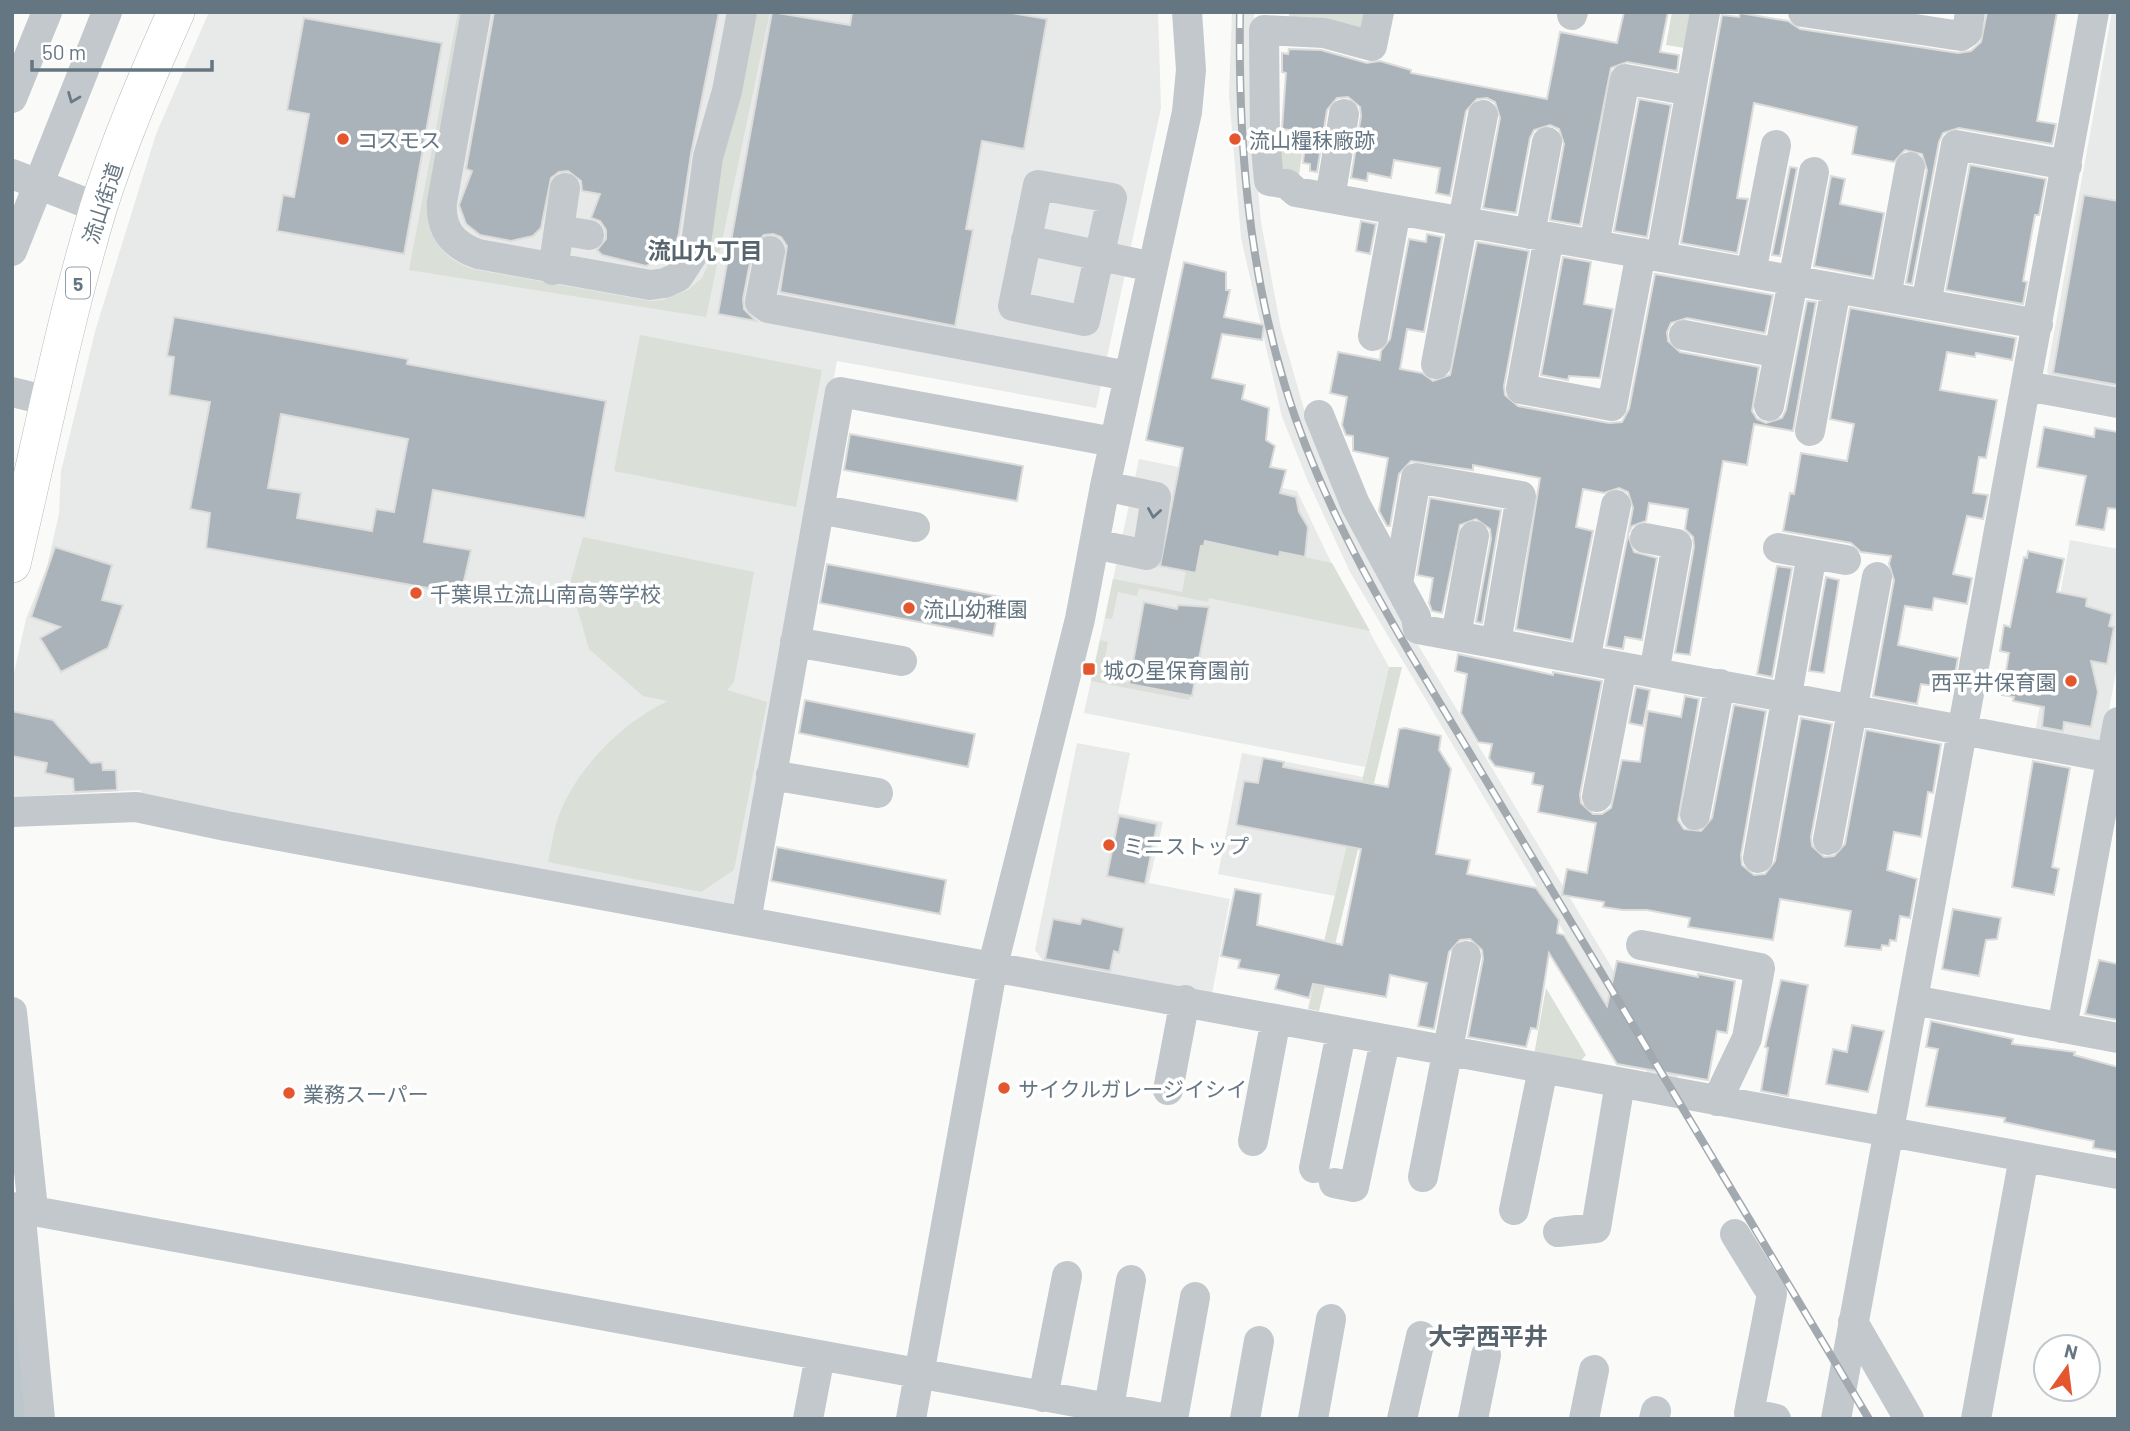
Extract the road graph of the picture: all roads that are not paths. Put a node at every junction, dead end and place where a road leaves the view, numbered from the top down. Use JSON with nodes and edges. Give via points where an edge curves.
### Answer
{"nodes":[{"id":1,"x":47,"y":12,"type":"edge"},
{"id":2,"x":107,"y":12,"type":"edge"},
{"id":3,"x":176,"y":12,"type":"edge"},
{"id":4,"x":476,"y":12,"type":"edge"},
{"id":5,"x":742,"y":12,"type":"edge"},
{"id":6,"x":1187,"y":12,"type":"edge"},
{"id":7,"x":1379,"y":12,"type":"edge"},
{"id":8,"x":1705,"y":12,"type":"edge"},
{"id":9,"x":1803,"y":12,"type":"edge"},
{"id":10,"x":1970,"y":12,"type":"edge"},
{"id":11,"x":2094,"y":12,"type":"edge"},
{"id":12,"x":1691,"y":91,"type":"junction"},
{"id":13,"x":12,"y":98,"type":"edge"},
{"id":14,"x":1344,"y":114,"type":"dead end"},
{"id":15,"x":1483,"y":115,"type":"dead end"},
{"id":16,"x":1547,"y":142,"type":"dead end"},
{"id":17,"x":1776,"y":145,"type":"dead end"},
{"id":18,"x":2067,"y":165,"type":"junction"},
{"id":19,"x":1910,"y":167,"type":"dead end"},
{"id":20,"x":1814,"y":172,"type":"dead end"},
{"id":21,"x":25,"y":180,"type":"edge"},
{"id":22,"x":565,"y":188,"type":"dead end"},
{"id":23,"x":1330,"y":198,"type":"junction"},
{"id":24,"x":99,"y":208,"type":"junction"},
{"id":25,"x":1396,"y":210,"type":"junction"},
{"id":26,"x":1463,"y":221,"type":"junction"},
{"id":27,"x":559,"y":230,"type":"junction"},
{"id":28,"x":589,"y":235,"type":"dead end"},
{"id":29,"x":1539,"y":235,"type":"junction"},
{"id":30,"x":1026,"y":240,"type":"junction"},
{"id":31,"x":1594,"y":245,"type":"junction"},
{"id":32,"x":12,"y":250,"type":"edge"},
{"id":33,"x":769,"y":251,"type":"dead end"},
{"id":34,"x":1100,"y":255,"type":"junction"},
{"id":35,"x":1651,"y":255,"type":"junction"},
{"id":36,"x":1153,"y":267,"type":"junction"},
{"id":37,"x":553,"y":270,"type":"junction"},
{"id":38,"x":1752,"y":273,"type":"junction"},
{"id":39,"x":1793,"y":280,"type":"junction"},
{"id":40,"x":1836,"y":288,"type":"junction"},
{"id":41,"x":1886,"y":297,"type":"junction"},
{"id":42,"x":1926,"y":304,"type":"junction"},
{"id":43,"x":1013,"y":306,"type":"junction"},
{"id":44,"x":2038,"y":324,"type":"junction"},
{"id":45,"x":1685,"y":335,"type":"dead end"},
{"id":46,"x":1373,"y":336,"type":"dead end"},
{"id":47,"x":1005,"y":352,"type":"junction"},
{"id":48,"x":1779,"y":352,"type":"junction"},
{"id":49,"x":1436,"y":364,"type":"dead end"},
{"id":50,"x":1128,"y":376,"type":"junction"},
{"id":51,"x":2027,"y":386,"type":"junction"},
{"id":52,"x":12,"y":392,"type":"edge"},
{"id":53,"x":49,"y":401,"type":"junction"},
{"id":54,"x":2118,"y":403,"type":"edge"},
{"id":55,"x":1769,"y":406,"type":"dead end"},
{"id":56,"x":1319,"y":415,"type":"dead end"},
{"id":57,"x":1810,"y":431,"type":"dead end"},
{"id":58,"x":1114,"y":442,"type":"junction"},
{"id":59,"x":1105,"y":485,"type":"junction"},
{"id":60,"x":1616,"y":505,"type":"dead end"},
{"id":61,"x":819,"y":509,"type":"junction"},
{"id":62,"x":915,"y":527,"type":"dead end"},
{"id":63,"x":1474,"y":536,"type":"dead end"},
{"id":64,"x":1645,"y":538,"type":"dead end"},
{"id":65,"x":1094,"y":544,"type":"junction"},
{"id":66,"x":1779,"y":548,"type":"dead end"},
{"id":67,"x":1812,"y":554,"type":"junction"},
{"id":68,"x":1846,"y":560,"type":"dead end"},
{"id":69,"x":12,"y":565,"type":"edge"},
{"id":70,"x":1877,"y":577,"type":"dead end"},
{"id":71,"x":1398,"y":584,"type":"junction"},
{"id":72,"x":1456,"y":636,"type":"junction"},
{"id":73,"x":795,"y":642,"type":"junction"},
{"id":74,"x":1496,"y":643,"type":"junction"},
{"id":75,"x":1585,"y":660,"type":"junction"},
{"id":76,"x":902,"y":661,"type":"dead end"},
{"id":77,"x":1622,"y":667,"type":"junction"},
{"id":78,"x":1654,"y":673,"type":"junction"},
{"id":79,"x":1720,"y":684,"type":"junction"},
{"id":80,"x":1787,"y":697,"type":"junction"},
{"id":81,"x":1853,"y":708,"type":"junction"},
{"id":82,"x":2118,"y":722,"type":"edge"},
{"id":83,"x":1965,"y":731,"type":"junction"},
{"id":84,"x":2115,"y":758,"type":"edge"},
{"id":85,"x":771,"y":775,"type":"junction"},
{"id":86,"x":878,"y":793,"type":"dead end"},
{"id":87,"x":1597,"y":797,"type":"dead end"},
{"id":88,"x":12,"y":812,"type":"edge"},
{"id":89,"x":1695,"y":815,"type":"dead end"},
{"id":90,"x":1828,"y":840,"type":"dead end"},
{"id":91,"x":1758,"y":858,"type":"dead end"},
{"id":92,"x":746,"y":921,"type":"junction"},
{"id":93,"x":1641,"y":945,"type":"dead end"},
{"id":94,"x":1465,"y":956,"type":"dead end"},
{"id":95,"x":993,"y":965,"type":"junction"},
{"id":96,"x":1185,"y":1000,"type":"junction"},
{"id":97,"x":1913,"y":1000,"type":"junction"},
{"id":98,"x":12,"y":1012,"type":"edge"},
{"id":99,"x":1276,"y":1018,"type":"junction"},
{"id":100,"x":2062,"y":1028,"type":"junction"},
{"id":101,"x":1341,"y":1033,"type":"junction"},
{"id":102,"x":2118,"y":1038,"type":"edge"},
{"id":103,"x":1385,"y":1041,"type":"junction"},
{"id":104,"x":1448,"y":1052,"type":"junction"},
{"id":105,"x":1543,"y":1069,"type":"junction"},
{"id":106,"x":1620,"y":1083,"type":"junction"},
{"id":107,"x":24,"y":1089,"type":"edge"},
{"id":108,"x":1168,"y":1090,"type":"dead end"},
{"id":109,"x":1717,"y":1101,"type":"junction"},
{"id":110,"x":1889,"y":1131,"type":"junction"},
{"id":111,"x":1252,"y":1140,"type":"dead end"},
{"id":112,"x":2024,"y":1157,"type":"junction"},
{"id":113,"x":2118,"y":1174,"type":"edge"},
{"id":114,"x":1423,"y":1177,"type":"dead end"},
{"id":115,"x":22,"y":1208,"type":"edge"},
{"id":116,"x":1514,"y":1210,"type":"dead end"},
{"id":117,"x":1558,"y":1232,"type":"dead end"},
{"id":118,"x":1735,"y":1234,"type":"dead end"},
{"id":119,"x":1067,"y":1276,"type":"dead end"},
{"id":120,"x":1131,"y":1280,"type":"dead end"},
{"id":121,"x":1195,"y":1297,"type":"dead end"},
{"id":122,"x":1331,"y":1319,"type":"dead end"},
{"id":123,"x":1853,"y":1322,"type":"junction"},
{"id":124,"x":1420,"y":1336,"type":"dead end"},
{"id":125,"x":1259,"y":1340,"type":"dead end"},
{"id":126,"x":1486,"y":1354,"type":"dead end"},
{"id":127,"x":820,"y":1356,"type":"junction"},
{"id":128,"x":1594,"y":1370,"type":"dead end"},
{"id":129,"x":919,"y":1374,"type":"junction"},
{"id":130,"x":1058,"y":1405,"type":"edge"},
{"id":131,"x":1108,"y":1413,"type":"edge"},
{"id":132,"x":40,"y":1419,"type":"edge"},
{"id":133,"x":808,"y":1419,"type":"edge"},
{"id":134,"x":911,"y":1419,"type":"edge"},
{"id":135,"x":1170,"y":1419,"type":"edge"},
{"id":136,"x":1245,"y":1419,"type":"edge"},
{"id":137,"x":1313,"y":1419,"type":"edge"},
{"id":138,"x":1402,"y":1419,"type":"edge"},
{"id":139,"x":1473,"y":1419,"type":"edge"},
{"id":140,"x":1584,"y":1419,"type":"edge"},
{"id":141,"x":1776,"y":1419,"type":"edge"},
{"id":142,"x":1836,"y":1419,"type":"edge"},
{"id":143,"x":1909,"y":1419,"type":"edge"},
{"id":144,"x":1976,"y":1419,"type":"edge"}],
"edges":[{"from":1,"to":13,"type":"street"},
{"from":2,"to":21,"type":"street","one_way":true},
{"from":3,"to":24,"type":"main road","name":"流山街道","number":"5","via":[[136,103]]},
{"from":4,"to":37,"type":"street","via":[[442,202],[444,228],[461,249]]},
{"from":5,"to":37,"type":"street","via":[[708,157],[695,251],[688,264],[678,277],[650,285]]},
{"from":6,"to":36,"type":"street","via":[[1191,70],[1187,112]]},
{"from":7,"to":23,"type":"street","via":[[1372,46],[1324,33],[1264,30],[1269,181]]},
{"from":8,"to":12,"type":"street"},
{"from":9,"to":10,"type":"street","via":[[1961,36],[1967,32]]},
{"from":11,"to":18,"type":"street"},
{"from":12,"to":31,"type":"street","via":[[1625,79]]},
{"from":12,"to":35,"type":"street"},
{"from":14,"to":23,"type":"street"},
{"from":15,"to":26,"type":"street"},
{"from":16,"to":29,"type":"street"},
{"from":17,"to":38,"type":"street"},
{"from":18,"to":42,"type":"street","via":[[1956,145]]},
{"from":18,"to":44,"type":"street"},
{"from":19,"to":41,"type":"street"},
{"from":20,"to":39,"type":"street"},
{"from":21,"to":24,"type":"street"},
{"from":21,"to":32,"type":"street"},
{"from":22,"to":27,"type":"street"},
{"from":23,"to":25,"type":"street"},
{"from":24,"to":53,"type":"main road","name":"流山街道","number":"5"},
{"from":25,"to":26,"type":"street"},
{"from":25,"to":46,"type":"street"},
{"from":26,"to":29,"type":"street"},
{"from":26,"to":49,"type":"street"},
{"from":27,"to":28,"type":"street"},
{"from":27,"to":37,"type":"street"},
{"from":29,"to":31,"type":"street"},
{"from":29,"to":35,"type":"street","via":[[1521,389],[1612,406]]},
{"from":30,"to":34,"type":"street"},
{"from":30,"to":34,"type":"street","via":[[1038,185],[1112,198]]},
{"from":30,"to":43,"type":"street"},
{"from":31,"to":35,"type":"street"},
{"from":33,"to":47,"type":"street","via":[[760,302],[768,308]]},
{"from":34,"to":36,"type":"street"},
{"from":34,"to":43,"type":"street","via":[[1085,321]]},
{"from":35,"to":38,"type":"street"},
{"from":36,"to":50,"type":"street"},
{"from":38,"to":39,"type":"street"},
{"from":39,"to":40,"type":"street"},
{"from":39,"to":48,"type":"street"},
{"from":40,"to":41,"type":"street"},
{"from":40,"to":57,"type":"street"},
{"from":41,"to":42,"type":"street"},
{"from":42,"to":44,"type":"street"},
{"from":43,"to":47,"type":"street"},
{"from":44,"to":51,"type":"street"},
{"from":45,"to":48,"type":"street"},
{"from":47,"to":50,"type":"street"},
{"from":48,"to":55,"type":"street"},
{"from":50,"to":58,"type":"street"},
{"from":51,"to":54,"type":"street"},
{"from":51,"to":83,"type":"street"},
{"from":52,"to":53,"type":"street"},
{"from":53,"to":69,"type":"main road","name":"流山街道","number":"5"},
{"from":56,"to":71,"type":"street","via":[[1355,504]]},
{"from":58,"to":59,"type":"street"},
{"from":58,"to":61,"type":"street","via":[[839,392]]},
{"from":59,"to":65,"type":"street"},
{"from":59,"to":65,"type":"street","one_way":true,"via":[[1156,498],[1147,555]]},
{"from":60,"to":75,"type":"street"},
{"from":61,"to":62,"type":"street"},
{"from":61,"to":73,"type":"street"},
{"from":63,"to":72,"type":"street"},
{"from":64,"to":78,"type":"street","via":[[1677,544]]},
{"from":65,"to":95,"type":"street","via":[[1068,670]]},
{"from":66,"to":67,"type":"street"},
{"from":67,"to":68,"type":"street"},
{"from":67,"to":80,"type":"street"},
{"from":70,"to":81,"type":"street"},
{"from":71,"to":72,"type":"street","via":[[1418,629]]},
{"from":71,"to":74,"type":"street","via":[[1416,478],[1521,496]]},
{"from":72,"to":74,"type":"street"},
{"from":73,"to":76,"type":"street"},
{"from":73,"to":85,"type":"street"},
{"from":74,"to":75,"type":"street"},
{"from":75,"to":77,"type":"street"},
{"from":77,"to":78,"type":"street"},
{"from":77,"to":87,"type":"street"},
{"from":78,"to":79,"type":"street"},
{"from":79,"to":80,"type":"street"},
{"from":79,"to":89,"type":"street"},
{"from":80,"to":81,"type":"street"},
{"from":80,"to":91,"type":"street"},
{"from":81,"to":83,"type":"street"},
{"from":81,"to":90,"type":"street"},
{"from":82,"to":84,"type":"street"},
{"from":83,"to":84,"type":"street"},
{"from":83,"to":97,"type":"street"},
{"from":84,"to":100,"type":"street"},
{"from":85,"to":86,"type":"street"},
{"from":85,"to":92,"type":"street"},
{"from":88,"to":92,"type":"street","via":[[136,807]]},
{"from":92,"to":95,"type":"street"},
{"from":93,"to":109,"type":"street","via":[[1760,968],[1747,1038]]},
{"from":94,"to":104,"type":"street"},
{"from":95,"to":96,"type":"street"},
{"from":95,"to":129,"type":"street"},
{"from":96,"to":99,"type":"street"},
{"from":96,"to":108,"type":"street"},
{"from":97,"to":100,"type":"street"},
{"from":97,"to":110,"type":"street"},
{"from":98,"to":107,"type":"street"},
{"from":99,"to":101,"type":"street"},
{"from":99,"to":111,"type":"street"},
{"from":100,"to":102,"type":"street"},
{"from":101,"to":103,"type":"street"},
{"from":101,"to":103,"type":"street","via":[[1324,1176],[1354,1187]]},
{"from":103,"to":104,"type":"street"},
{"from":104,"to":105,"type":"street"},
{"from":104,"to":114,"type":"street"},
{"from":105,"to":106,"type":"street"},
{"from":105,"to":116,"type":"street"},
{"from":106,"to":109,"type":"street"},
{"from":106,"to":117,"type":"street","via":[[1595,1228]]},
{"from":107,"to":115,"type":"street"},
{"from":109,"to":110,"type":"street"},
{"from":110,"to":112,"type":"street"},
{"from":110,"to":123,"type":"street"},
{"from":112,"to":113,"type":"street"},
{"from":112,"to":144,"type":"street"},
{"from":115,"to":127,"type":"street"},
{"from":115,"to":132,"type":"street"},
{"from":118,"to":141,"type":"street","via":[[1772,1294],[1749,1413]]},
{"from":119,"to":130,"type":"street"},
{"from":120,"to":131,"type":"street"},
{"from":121,"to":135,"type":"street"},
{"from":122,"to":137,"type":"street"},
{"from":123,"to":142,"type":"street"},
{"from":123,"to":143,"type":"street"},
{"from":124,"to":138,"type":"street"},
{"from":125,"to":136,"type":"street"},
{"from":126,"to":139,"type":"street"},
{"from":127,"to":129,"type":"street"},
{"from":127,"to":133,"type":"street"},
{"from":128,"to":140,"type":"street"},
{"from":129,"to":130,"type":"street"},
{"from":129,"to":134,"type":"street"},
{"from":130,"to":131,"type":"street"},
{"from":131,"to":135,"type":"street"}]}
